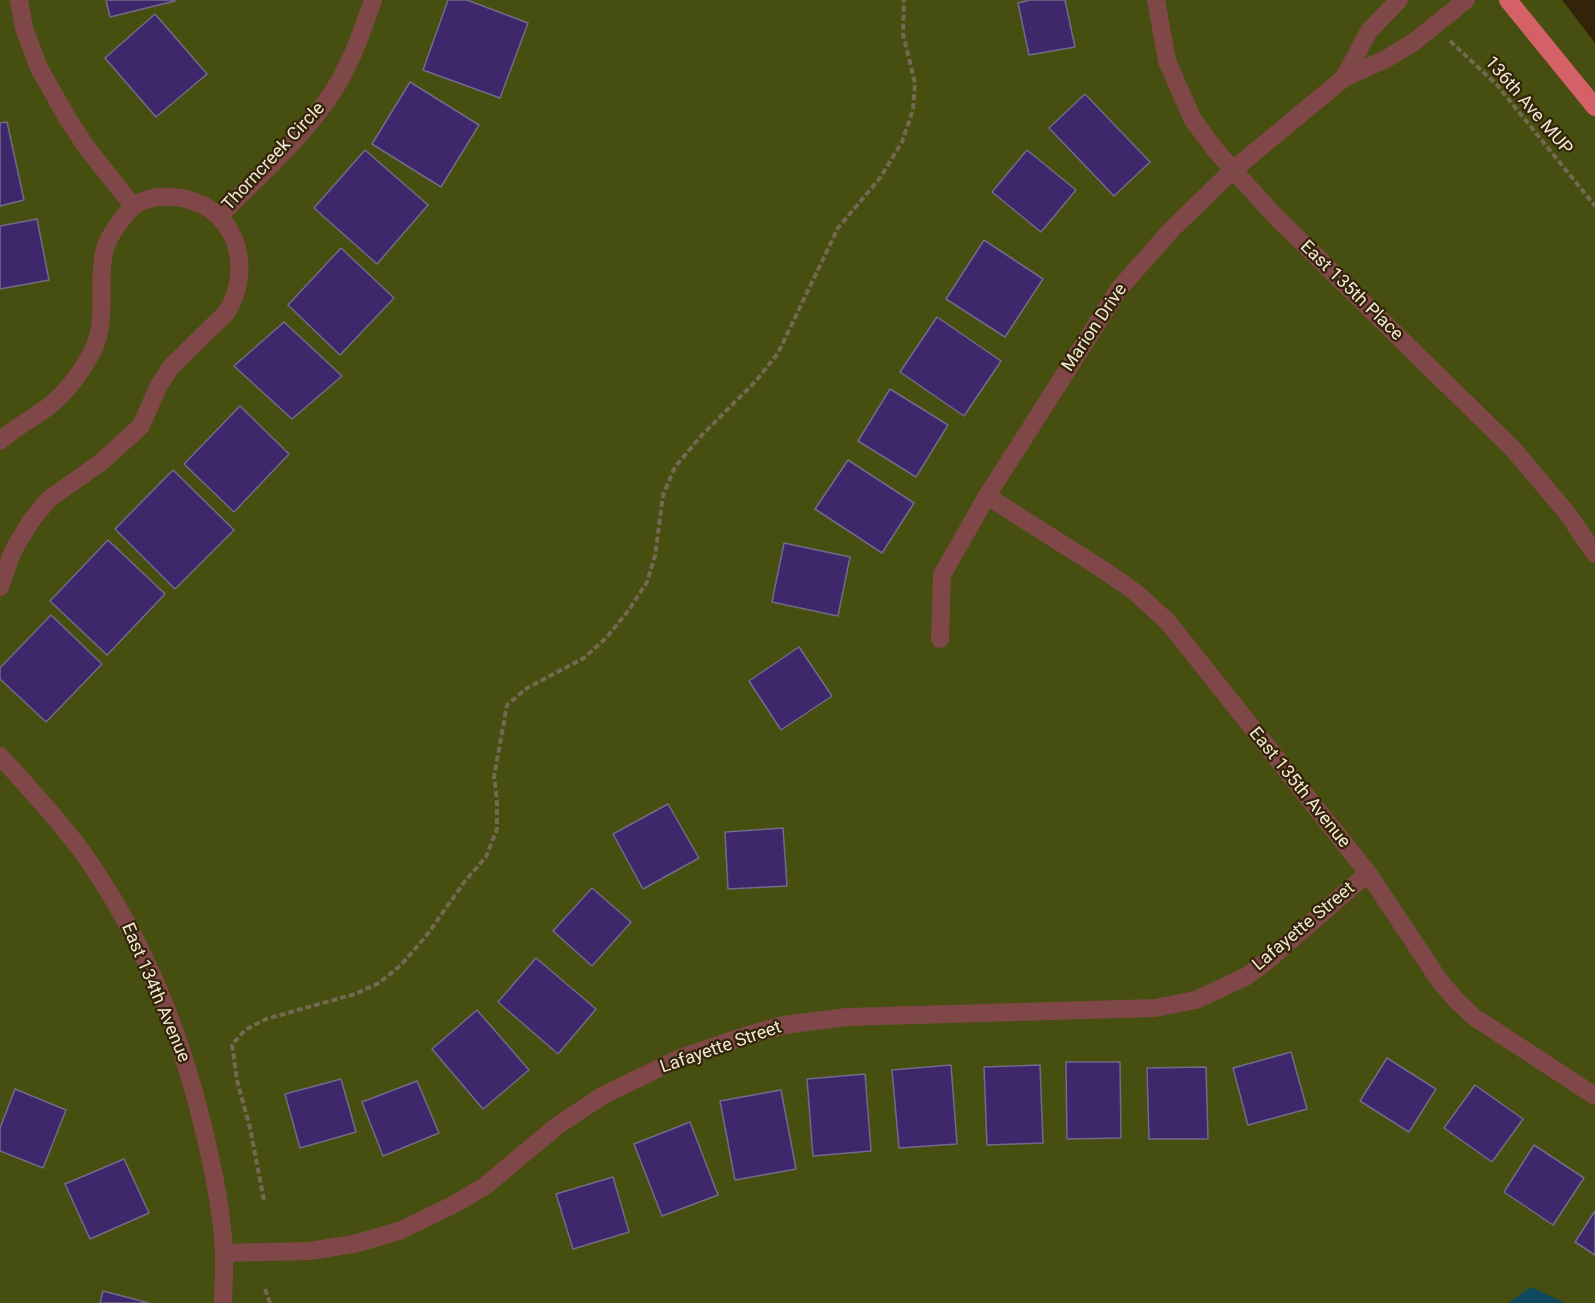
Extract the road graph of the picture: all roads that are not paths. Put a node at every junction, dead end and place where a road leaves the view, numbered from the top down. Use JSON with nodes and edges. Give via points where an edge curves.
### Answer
{"nodes":[{"id":1,"x":19,"y":0,"type":"edge"},
{"id":2,"x":373,"y":0,"type":"edge"},
{"id":3,"x":1156,"y":0,"type":"edge"},
{"id":4,"x":1399,"y":0,"type":"edge"},
{"id":5,"x":1466,"y":0,"type":"edge"},
{"id":6,"x":1508,"y":0,"type":"edge"},
{"id":7,"x":1344,"y":78,"type":"junction"},
{"id":8,"x":1595,"y":107,"type":"edge"},
{"id":9,"x":1233,"y":170,"type":"junction"},
{"id":10,"x":133,"y":206,"type":"junction"},
{"id":11,"x":219,"y":216,"type":"junction"},
{"id":12,"x":0,"y":441,"type":"edge"},
{"id":13,"x":987,"y":496,"type":"junction"},
{"id":14,"x":1595,"y":554,"type":"edge"},
{"id":15,"x":0,"y":587,"type":"edge"},
{"id":16,"x":940,"y":639,"type":"dead end"},
{"id":17,"x":0,"y":756,"type":"edge"},
{"id":18,"x":1368,"y":873,"type":"junction"},
{"id":19,"x":1595,"y":1096,"type":"edge"},
{"id":20,"x":224,"y":1253,"type":"junction"},
{"id":21,"x":223,"y":1303,"type":"edge"}],
"edges":[{"from":1,"to":10,"type":"street","via":[[24,28],[39,68],[69,122]]},
{"from":2,"to":11,"type":"street","name":"Thorncreek Circle","via":[[358,45],[332,94]]},
{"from":3,"to":9,"type":"street","name":"East 135th Place","via":[[1167,61],[1182,100],[1192,120]]},
{"from":4,"to":7,"type":"street","name":"Marion Drive","via":[[1369,31]]},
{"from":5,"to":7,"type":"street","name":"Marion Drive","via":[[1435,27],[1386,59]]},
{"from":6,"to":8,"type":"main road"},
{"from":7,"to":9,"type":"street","name":"Marion Drive"},
{"from":9,"to":13,"type":"street","name":"Marion Drive","via":[[1171,230],[1119,289]]},
{"from":9,"to":14,"type":"street","name":"East 135th Place","via":[[1275,216],[1513,448]]},
{"from":10,"to":11,"type":"street","name":"Thorncreek Circle","via":[[158,196],[182,198],[208,207]]},
{"from":10,"to":12,"type":"street","via":[[106,246],[101,325],[92,352],[70,387]]},
{"from":11,"to":15,"type":"street","name":"Thorncreek Circle","via":[[236,242],[240,271],[238,288],[227,312],[171,367],[141,426],[100,463],[49,499],[30,522],[12,553]]},
{"from":13,"to":16,"type":"street","name":"Marion Drive","via":[[942,575]]},
{"from":13,"to":18,"type":"street","name":"East 135th Avenue","via":[[1106,570],[1168,622]]},
{"from":17,"to":20,"type":"street","name":"East 134th Avenue","via":[[52,813],[108,892],[131,931],[173,1024],[190,1072],[210,1155]]},
{"from":18,"to":19,"type":"street","name":"East 135th Avenue","via":[[1456,1000],[1474,1017]]},
{"from":18,"to":20,"type":"street","name":"Lafayette Street","via":[[1254,971],[1196,1000],[1155,1008],[847,1017],[784,1025],[680,1058],[602,1096],[557,1126],[485,1186],[399,1231],[354,1245],[309,1251]]},
{"from":20,"to":21,"type":"street","name":"East 134th Avenue"}]}
